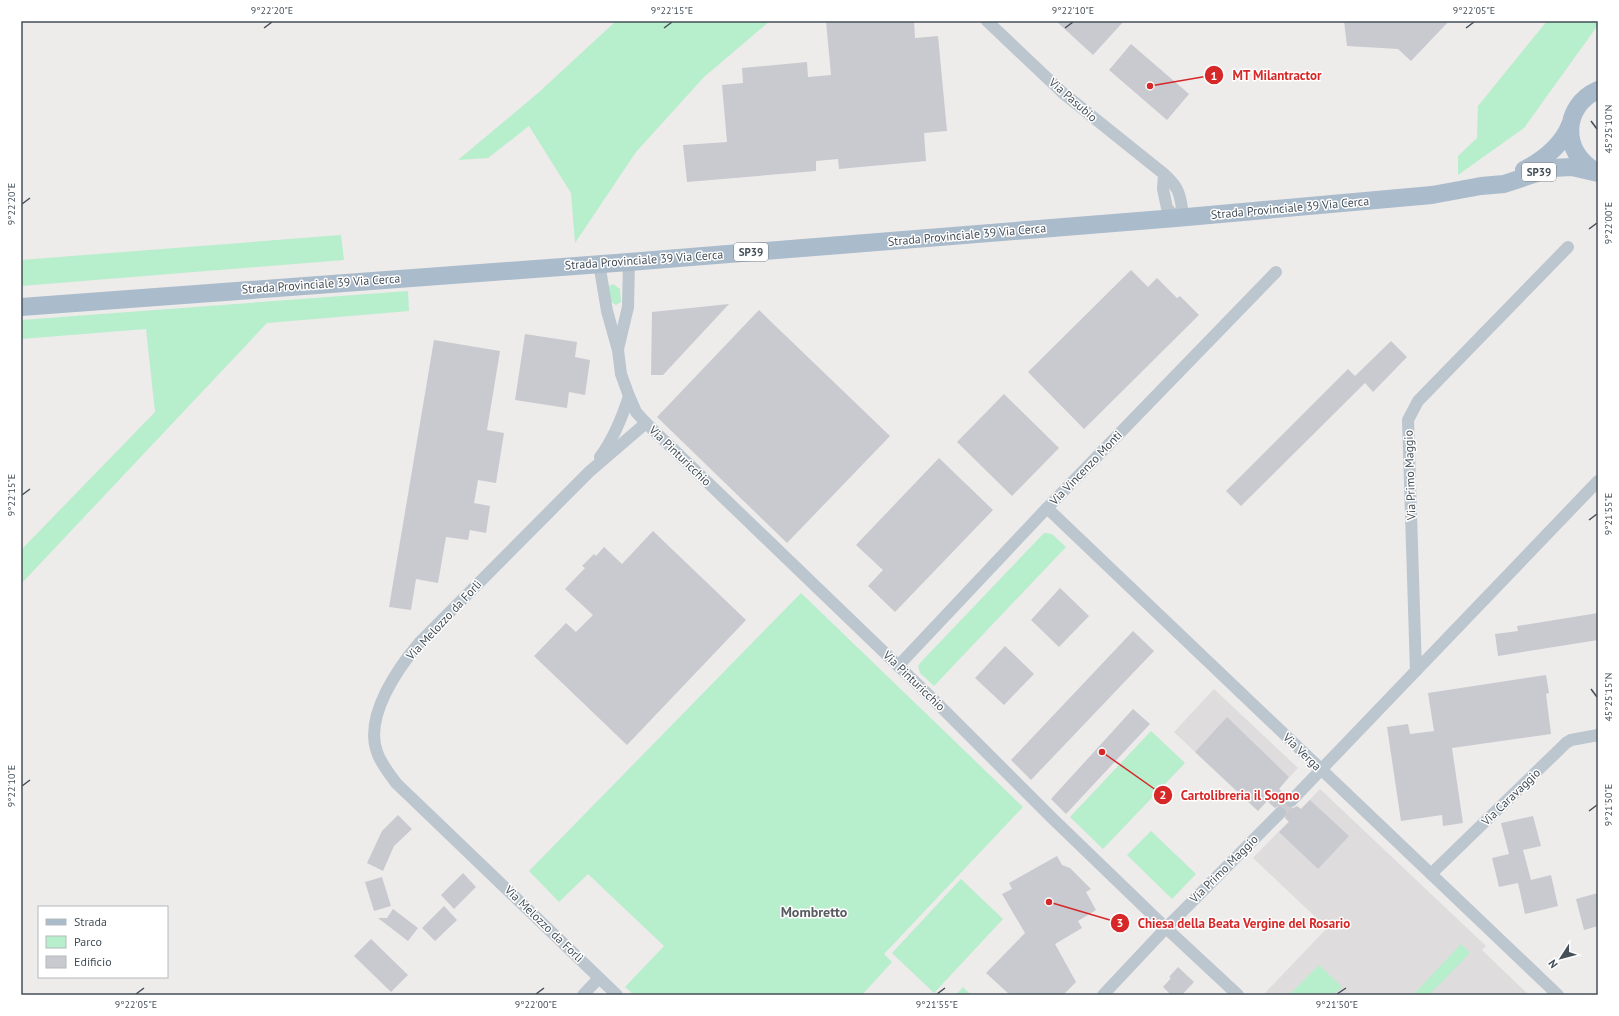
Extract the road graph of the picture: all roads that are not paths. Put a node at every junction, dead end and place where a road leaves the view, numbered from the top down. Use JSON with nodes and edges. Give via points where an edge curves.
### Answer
{"nodes":[{"id":1,"x":987,"y":21,"type":"edge"},
{"id":2,"x":1598,"y":90,"type":"edge"},
{"id":3,"x":1570,"y":125,"type":"junction"},
{"id":4,"x":1598,"y":173,"type":"edge"},
{"id":5,"x":1481,"y":186,"type":"junction"},
{"id":6,"x":1176,"y":218,"type":"junction"},
{"id":7,"x":1568,"y":247,"type":"dead end"},
{"id":8,"x":629,"y":262,"type":"junction"},
{"id":9,"x":599,"y":264,"type":"junction"},
{"id":10,"x":1276,"y":272,"type":"dead end"},
{"id":11,"x":21,"y":307,"type":"edge"},
{"id":12,"x":618,"y":350,"type":"junction"},
{"id":13,"x":628,"y":396,"type":"junction"},
{"id":14,"x":646,"y":423,"type":"junction"},
{"id":15,"x":589,"y":472,"type":"junction"},
{"id":16,"x":1598,"y":481,"type":"edge"},
{"id":17,"x":1047,"y":508,"type":"junction"},
{"id":18,"x":898,"y":666,"type":"junction"},
{"id":19,"x":1416,"y":671,"type":"junction"},
{"id":20,"x":1598,"y":734,"type":"edge"},
{"id":21,"x":1321,"y":770,"type":"junction"},
{"id":22,"x":1292,"y":801,"type":"tunnel mouth"},
{"id":23,"x":1280,"y":813,"type":"tunnel mouth"},
{"id":24,"x":1431,"y":874,"type":"junction"},
{"id":25,"x":1166,"y":928,"type":"junction"},
{"id":26,"x":599,"y":978,"type":"junction"},
{"id":27,"x":583,"y":995,"type":"edge"},
{"id":28,"x":618,"y":995,"type":"edge"},
{"id":29,"x":1103,"y":995,"type":"edge"},
{"id":30,"x":1238,"y":995,"type":"edge"},
{"id":31,"x":1558,"y":995,"type":"edge"}],
"edges":[{"from":1,"to":6,"type":"street","name":"Via Pasubio","via":[[1063,93],[1164,174],[1163,189],[1167,208]]},
{"from":2,"to":3,"type":"main road","name":"Strada Provinciale 39 Via Cerca","via":[[1585,97],[1579,104]]},
{"from":3,"to":4,"type":"main road","via":[[1575,153]]},
{"from":3,"to":5,"type":"main road","name":"Strada Provinciale 39 Via Cerca","number":"SP39","via":[[1568,132],[1555,147],[1532,166]]},
{"from":4,"to":5,"type":"main road","name":"Strada Provinciale 39 Via Cerca","number":"SP39","via":[[1572,167],[1552,168],[1504,184]]},
{"from":5,"to":6,"type":"main road","name":"Strada Provinciale 39 Via Cerca","number":"SP39","via":[[1432,195]]},
{"from":6,"to":8,"type":"main road","name":"Strada Provinciale 39 Via Cerca","number":"SP39"},
{"from":7,"to":19,"type":"street","name":"Via Primo Maggio","via":[[1418,401],[1408,420]]},
{"from":8,"to":9,"type":"main road","name":"Strada Provinciale 39 Via Cerca","number":"SP39"},
{"from":8,"to":12,"type":"street","via":[[628,307]]},
{"from":9,"to":11,"type":"main road","name":"Strada Provinciale 39 Via Cerca","number":"SP39"},
{"from":9,"to":12,"type":"street","via":[[607,311]]},
{"from":10,"to":17,"type":"street","name":"Via Vincenzo Monti"},
{"from":12,"to":13,"type":"street","name":"Via Pinturicchio","via":[[621,374]]},
{"from":13,"to":14,"type":"street","name":"Via Pinturicchio","via":[[636,412]]},
{"from":13,"to":15,"type":"street","via":[[621,420]]},
{"from":14,"to":15,"type":"street","name":"Via Melozzo da Forlì"},
{"from":14,"to":18,"type":"street","name":"Via Pinturicchio"},
{"from":15,"to":26,"type":"street","name":"Via Melozzo da Forlì","via":[[407,657],[391,680],[380,705],[375,729],[376,751],[396,783]]},
{"from":16,"to":19,"type":"street"},
{"from":17,"to":18,"type":"street","name":"Via Vincenzo Monti"},
{"from":17,"to":21,"type":"street","name":"Via Verga"},
{"from":18,"to":25,"type":"street","name":"Via Pinturicchio"},
{"from":19,"to":21,"type":"street"},
{"from":20,"to":24,"type":"street","name":"Via Caravaggio","via":[[1576,738],[1566,743]]},
{"from":21,"to":22,"type":"street"},
{"from":21,"to":24,"type":"street","name":"Via Verga"},
{"from":23,"to":25,"type":"street","name":"Via Primo Maggio"},
{"from":24,"to":31,"type":"street","name":"Via Verga"},
{"from":25,"to":29,"type":"street","name":"Via Primo Maggio"},
{"from":25,"to":30,"type":"street","name":"Via Pinturicchio"},
{"from":26,"to":27,"type":"street"},
{"from":26,"to":28,"type":"street","name":"Via Melozzo da Forlì"}]}
